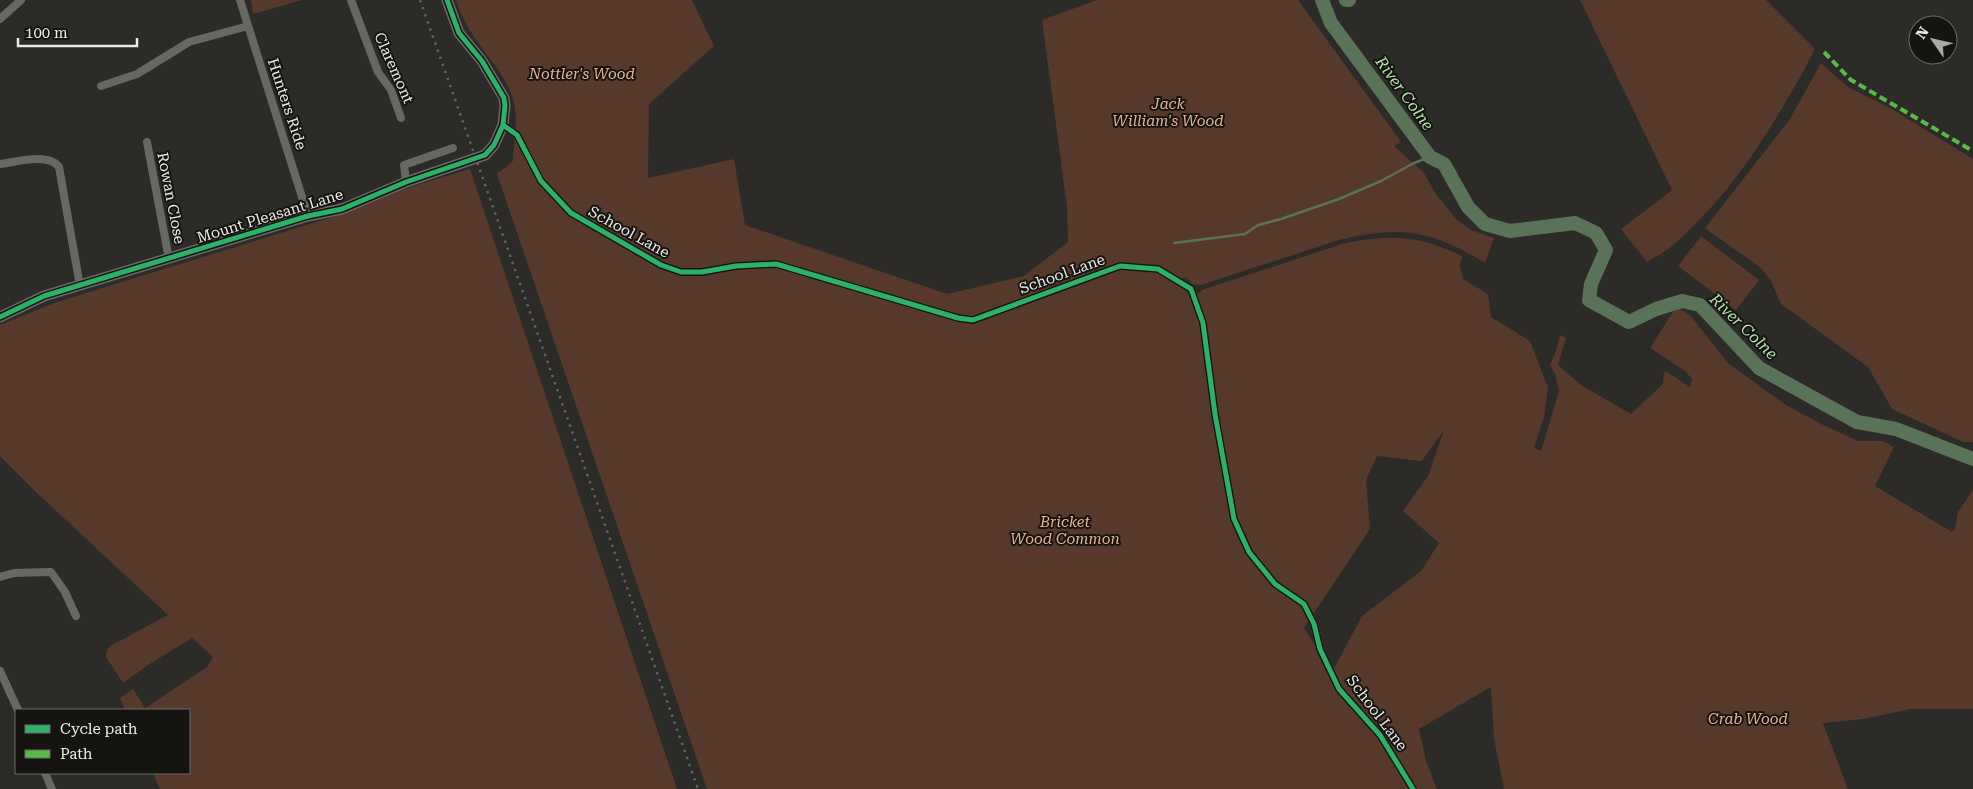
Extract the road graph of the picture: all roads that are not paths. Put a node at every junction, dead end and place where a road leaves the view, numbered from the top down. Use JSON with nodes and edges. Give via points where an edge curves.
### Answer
{"nodes":[{"id":1,"x":21,"y":0,"type":"edge"},
{"id":2,"x":240,"y":0,"type":"edge"},
{"id":3,"x":351,"y":0,"type":"edge"},
{"id":4,"x":448,"y":0,"type":"edge"},
{"id":5,"x":0,"y":19,"type":"edge"},
{"id":6,"x":248,"y":26,"type":"junction"},
{"id":7,"x":101,"y":86,"type":"dead end"},
{"id":8,"x":401,"y":118,"type":"dead end"},
{"id":9,"x":503,"y":125,"type":"junction"},
{"id":10,"x":147,"y":142,"type":"dead end"},
{"id":11,"x":453,"y":148,"type":"dead end"},
{"id":12,"x":0,"y":164,"type":"edge"},
{"id":13,"x":406,"y":182,"type":"junction"},
{"id":14,"x":308,"y":216,"type":"junction"},
{"id":15,"x":169,"y":259,"type":"junction"},
{"id":16,"x":80,"y":286,"type":"junction"},
{"id":17,"x":0,"y":318,"type":"edge"},
{"id":18,"x":0,"y":577,"type":"edge"},
{"id":19,"x":76,"y":616,"type":"dead end"},
{"id":20,"x":0,"y":671,"type":"edge"},
{"id":21,"x":18,"y":709,"type":"edge"},
{"id":22,"x":45,"y":774,"type":"edge"},
{"id":23,"x":52,"y":789,"type":"edge"},
{"id":24,"x":1413,"y":789,"type":"edge"}],
"edges":[{"from":1,"to":5,"type":"street"},
{"from":2,"to":6,"type":"street","name":"Hunters Ride"},
{"from":3,"to":8,"type":"street","name":"Claremont","via":[[378,72],[391,90]]},
{"from":4,"to":9,"type":"street","via":[[459,33],[482,61],[504,98]]},
{"from":6,"to":7,"type":"street","via":[[189,42],[137,74]]},
{"from":6,"to":14,"type":"street","name":"Hunters Ride"},
{"from":9,"to":13,"type":"street","name":"Mount Pleasant Lane","via":[[486,155]]},
{"from":9,"to":24,"type":"street","name":"School Lane","via":[[517,135],[541,181],[571,214],[660,265],[681,272],[776,264],[973,320],[1120,266],[1158,269],[1191,290],[1203,323],[1234,519],[1254,559],[1275,584],[1304,604],[1339,689],[1380,735]]},
{"from":10,"to":15,"type":"street","name":"Rowan Close"},
{"from":11,"to":13,"type":"street","via":[[404,165]]},
{"from":12,"to":16,"type":"street","via":[[43,158],[59,167]]},
{"from":13,"to":14,"type":"street","name":"Mount Pleasant Lane","via":[[342,209]]},
{"from":14,"to":15,"type":"street","name":"Mount Pleasant Lane"},
{"from":15,"to":16,"type":"street","name":"Mount Pleasant Lane"},
{"from":16,"to":17,"type":"street","name":"Mount Pleasant Lane","via":[[44,296]]},
{"from":18,"to":19,"type":"street","via":[[14,573],[50,572],[65,592]]},
{"from":20,"to":21,"type":"street"},
{"from":22,"to":23,"type":"street"}]}
